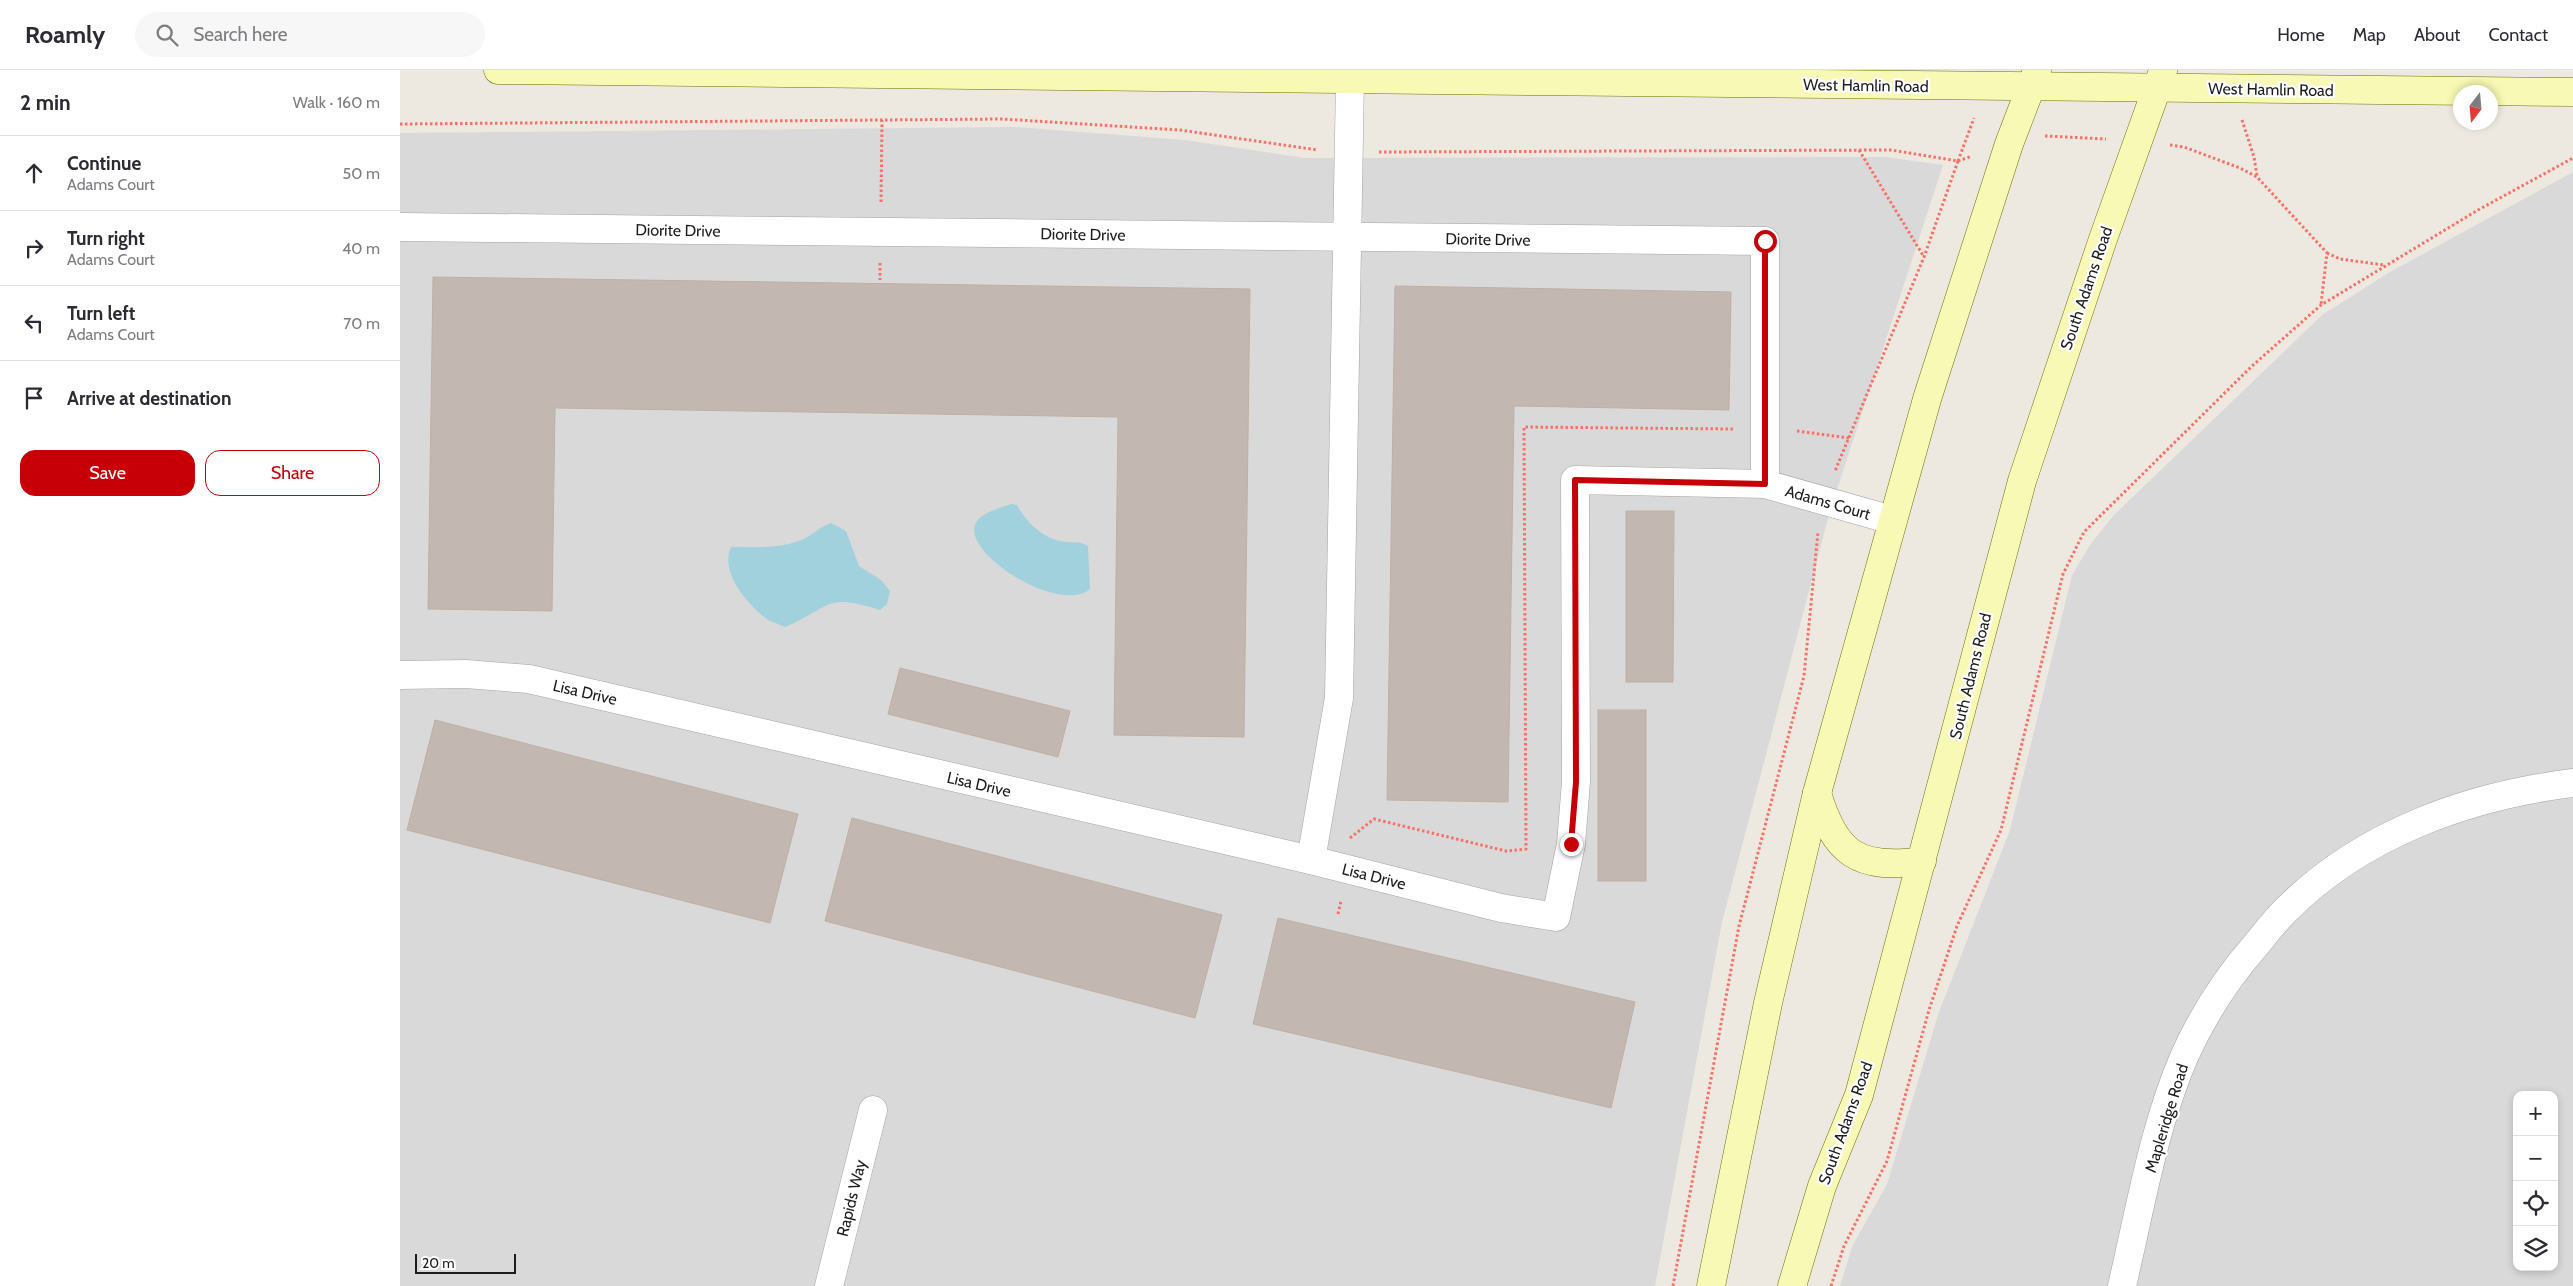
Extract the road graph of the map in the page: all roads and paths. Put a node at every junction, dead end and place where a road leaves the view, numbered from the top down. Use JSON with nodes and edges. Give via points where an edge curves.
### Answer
{"nodes":[{"id":1,"x":498,"y":70,"type":"edge"},
{"id":2,"x":1074,"y":74,"type":"edge"},
{"id":3,"x":1350,"y":74,"type":"edge"},
{"id":4,"x":2034,"y":78,"type":"edge"},
{"id":5,"x":2160,"y":79,"type":"edge"},
{"id":6,"x":2573,"y":92,"type":"edge"},
{"id":7,"x":2241,"y":114,"type":"dead end"},
{"id":8,"x":400,"y":124,"type":"edge"},
{"id":9,"x":2038,"y":136,"type":"dead end"},
{"id":10,"x":2115,"y":139,"type":"dead end"},
{"id":11,"x":2184,"y":147,"type":"dead end"},
{"id":12,"x":1858,"y":150,"type":"junction"},
{"id":13,"x":1347,"y":151,"type":"junction"},
{"id":14,"x":2573,"y":158,"type":"edge"},
{"id":15,"x":2257,"y":177,"type":"junction"},
{"id":16,"x":400,"y":226,"type":"edge"},
{"id":17,"x":1347,"y":237,"type":"junction"},
{"id":18,"x":1765,"y":241,"type":"joint"},
{"id":19,"x":2327,"y":253,"type":"junction"},
{"id":20,"x":1924,"y":257,"type":"junction"},
{"id":21,"x":2385,"y":265,"type":"junction"},
{"id":22,"x":2321,"y":305,"type":"junction"},
{"id":23,"x":1765,"y":484,"type":"junction"},
{"id":24,"x":1826,"y":501,"type":"junction"},
{"id":25,"x":1892,"y":520,"type":"junction"},
{"id":26,"x":400,"y":675,"type":"edge"},
{"id":27,"x":2573,"y":783,"type":"edge"},
{"id":28,"x":1817,"y":793,"type":"junction"},
{"id":29,"x":1311,"y":860,"type":"junction"},
{"id":30,"x":1922,"y":861,"type":"junction"},
{"id":31,"x":1556,"y":917,"type":"joint"},
{"id":32,"x":873,"y":1110,"type":"dead end"},
{"id":33,"x":829,"y":1286,"type":"edge"},
{"id":34,"x":1673,"y":1286,"type":"edge"},
{"id":35,"x":1711,"y":1286,"type":"edge"},
{"id":36,"x":1792,"y":1286,"type":"edge"},
{"id":37,"x":1831,"y":1286,"type":"edge"},
{"id":38,"x":2122,"y":1286,"type":"edge"}],
"edges":[{"from":1,"to":2,"type":"main road","name":"West Hamlin Road"},
{"from":2,"to":3,"type":"main road","name":"West Hamlin Road"},
{"from":3,"to":4,"type":"main road","name":"West Hamlin Road"},
{"from":3,"to":13,"type":"street"},
{"from":4,"to":5,"type":"main road","name":"West Hamlin Road"},
{"from":4,"to":25,"type":"main road","via":[[1927,399]]},
{"from":5,"to":6,"type":"main road","name":"West Hamlin Road"},
{"from":5,"to":30,"type":"main road","name":"South Adams Road","via":[[2093,266],[2022,481]]},
{"from":7,"to":15,"type":"path"},
{"from":8,"to":13,"type":"path","via":[[1002,119],[1180,130],[1313,150]]},
{"from":9,"to":10,"type":"path"},
{"from":11,"to":15,"type":"path"},
{"from":12,"to":13,"type":"path"},
{"from":12,"to":20,"type":"path"},
{"from":12,"to":20,"type":"path","via":[[1891,150],[1958,161]]},
{"from":13,"to":17,"type":"street"},
{"from":14,"to":21,"type":"path"},
{"from":15,"to":19,"type":"path"},
{"from":16,"to":17,"type":"street","name":"Diorite Drive"},
{"from":17,"to":18,"type":"street","name":"Diorite Drive"},
{"from":17,"to":29,"type":"street","via":[[1339,698]]},
{"from":18,"to":23,"type":"street","name":"Adams Court"},
{"from":19,"to":21,"type":"path"},
{"from":19,"to":22,"type":"path"},
{"from":20,"to":24,"type":"path","via":[[1834,474]]},
{"from":21,"to":22,"type":"path"},
{"from":22,"to":37,"type":"path","via":[[2252,366],[2110,506],[2084,532],[2071,554],[2063,574],[2001,830],[1957,926],[1929,1010],[1887,1161],[1844,1246]]},
{"from":23,"to":24,"type":"street","name":"Adams Court"},
{"from":23,"to":31,"type":"street","name":"Adams Court","via":[[1575,480],[1576,782],[1571,844]]},
{"from":24,"to":25,"type":"street","name":"Adams Court"},
{"from":24,"to":34,"type":"path","via":[[1815,540],[1804,676],[1739,926]]},
{"from":25,"to":28,"type":"main road"},
{"from":26,"to":29,"type":"street","name":"Lisa Drive","via":[[466,674],[529,679]]},
{"from":27,"to":38,"type":"street","name":"Mapleridge Road","via":[[2489,798],[2419,822],[2352,858],[2285,911],[2240,964],[2185,1056],[2163,1116]]},
{"from":28,"to":30,"type":"main road","via":[[1826,822],[1836,840],[1852,853],[1888,864]]},
{"from":28,"to":35,"type":"main road","via":[[1768,1003]]},
{"from":29,"to":31,"type":"street","name":"Lisa Drive","via":[[1501,908]]},
{"from":30,"to":36,"type":"main road","name":"South Adams Road","via":[[1859,1095],[1822,1186]]},
{"from":32,"to":33,"type":"street","name":"Rapids Way"}]}
